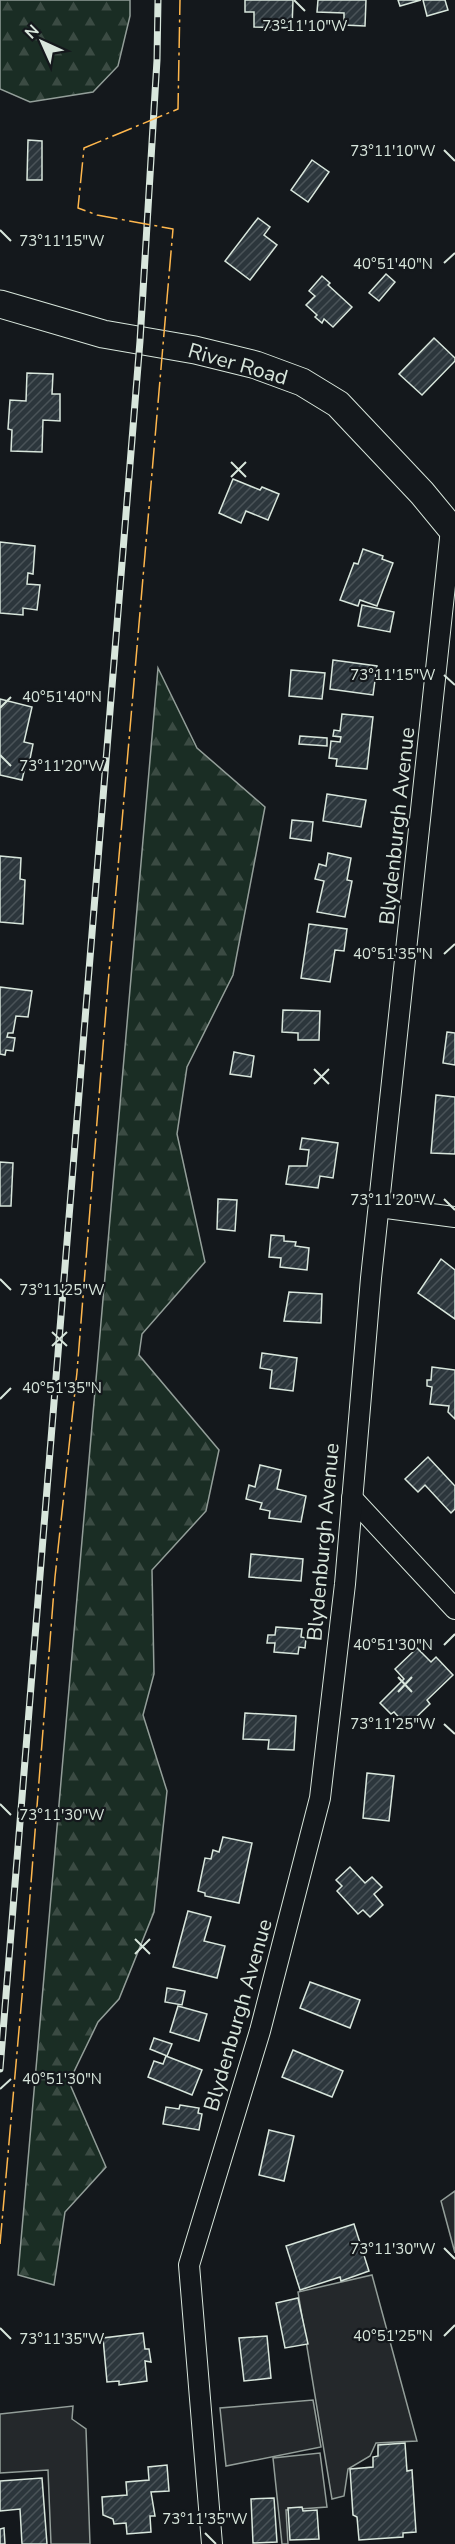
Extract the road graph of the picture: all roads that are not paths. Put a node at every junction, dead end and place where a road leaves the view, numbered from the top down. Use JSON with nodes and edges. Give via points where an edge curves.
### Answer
{"nodes":[{"id":1,"x":0,"y":304,"type":"edge"},
{"id":2,"x":453,"y":531,"type":"edge"},
{"id":3,"x":379,"y":1207,"type":"junction"},
{"id":4,"x":455,"y":1217,"type":"edge"},
{"id":5,"x":352,"y":1498,"type":"junction"},
{"id":6,"x":455,"y":1609,"type":"edge"},
{"id":7,"x":212,"y":2544,"type":"edge"}],
"edges":[{"from":1,"to":2,"type":"street","name":"River Road","via":[[104,334],[256,365],[302,382],[338,404]]},
{"from":2,"to":3,"type":"street","name":"Blydenburgh Avenue"},
{"from":3,"to":4,"type":"street"},
{"from":3,"to":5,"type":"street","name":"Blydenburgh Avenue"},
{"from":5,"to":6,"type":"street"},
{"from":5,"to":7,"type":"street","name":"Blydenburgh Avenue","via":[[320,1798],[260,2031],[189,2265]]}]}
